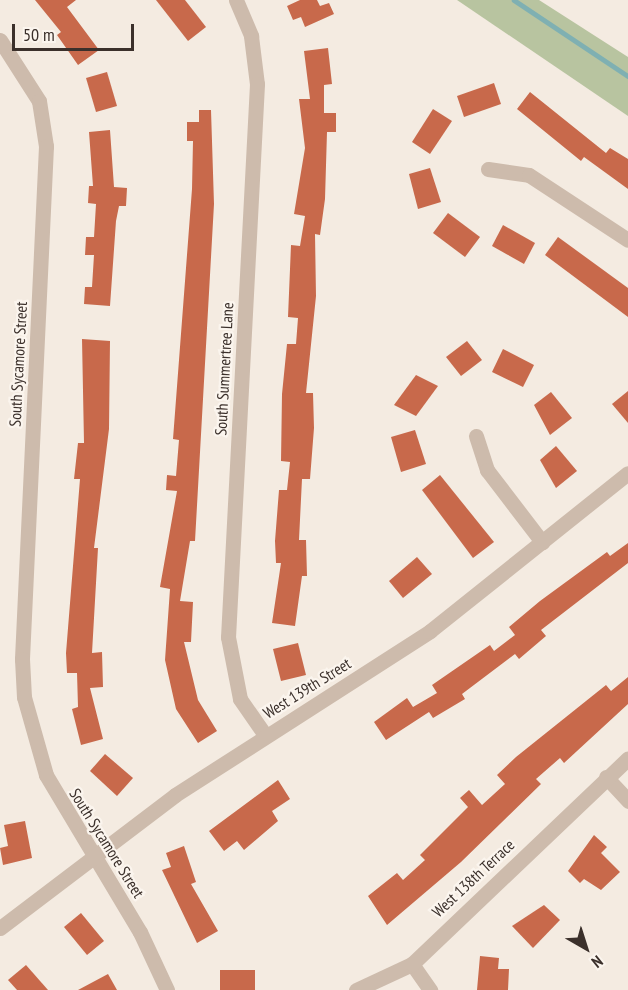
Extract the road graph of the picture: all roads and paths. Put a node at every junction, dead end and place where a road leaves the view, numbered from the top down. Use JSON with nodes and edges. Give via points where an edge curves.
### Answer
{"nodes":[{"id":1,"x":236,"y":0,"type":"edge"},
{"id":2,"x":0,"y":40,"type":"edge"},
{"id":3,"x":488,"y":169,"type":"dead end"},
{"id":4,"x":628,"y":240,"type":"edge"},
{"id":5,"x":476,"y":436,"type":"dead end"},
{"id":6,"x":628,"y":473,"type":"edge"},
{"id":7,"x":542,"y":542,"type":"junction"},
{"id":8,"x":265,"y":735,"type":"junction"},
{"id":9,"x":628,"y":758,"type":"edge"},
{"id":10,"x":606,"y":777,"type":"junction"},
{"id":11,"x":628,"y":801,"type":"edge"},
{"id":12,"x":93,"y":855,"type":"junction"},
{"id":13,"x":0,"y":928,"type":"edge"},
{"id":14,"x":412,"y":964,"type":"junction"},
{"id":15,"x":167,"y":990,"type":"edge"},
{"id":16,"x":356,"y":990,"type":"edge"},
{"id":17,"x":430,"y":990,"type":"edge"}],
"edges":[{"from":1,"to":8,"type":"street","name":"South Summertree Lane","via":[[251,36],[256,84],[228,637],[240,699]]},
{"from":2,"to":12,"type":"street","name":"South Sycamore Street","via":[[39,101],[46,146],[22,637],[24,698],[46,775]]},
{"from":3,"to":4,"type":"street","via":[[529,176]]},
{"from":5,"to":7,"type":"street","via":[[487,470]]},
{"from":6,"to":7,"type":"street","name":"West 139th Street"},
{"from":7,"to":8,"type":"street","name":"West 139th Street","via":[[430,631]]},
{"from":8,"to":12,"type":"street","name":"West 139th Street"},
{"from":9,"to":10,"type":"street","name":"West 138th Terrace"},
{"from":10,"to":11,"type":"street"},
{"from":10,"to":14,"type":"street","name":"West 138th Terrace"},
{"from":12,"to":13,"type":"street","name":"West 139th Street"},
{"from":12,"to":15,"type":"street","name":"South Sycamore Street","via":[[141,932]]},
{"from":14,"to":16,"type":"street","name":"West 138th Terrace"},
{"from":14,"to":17,"type":"street"}]}
